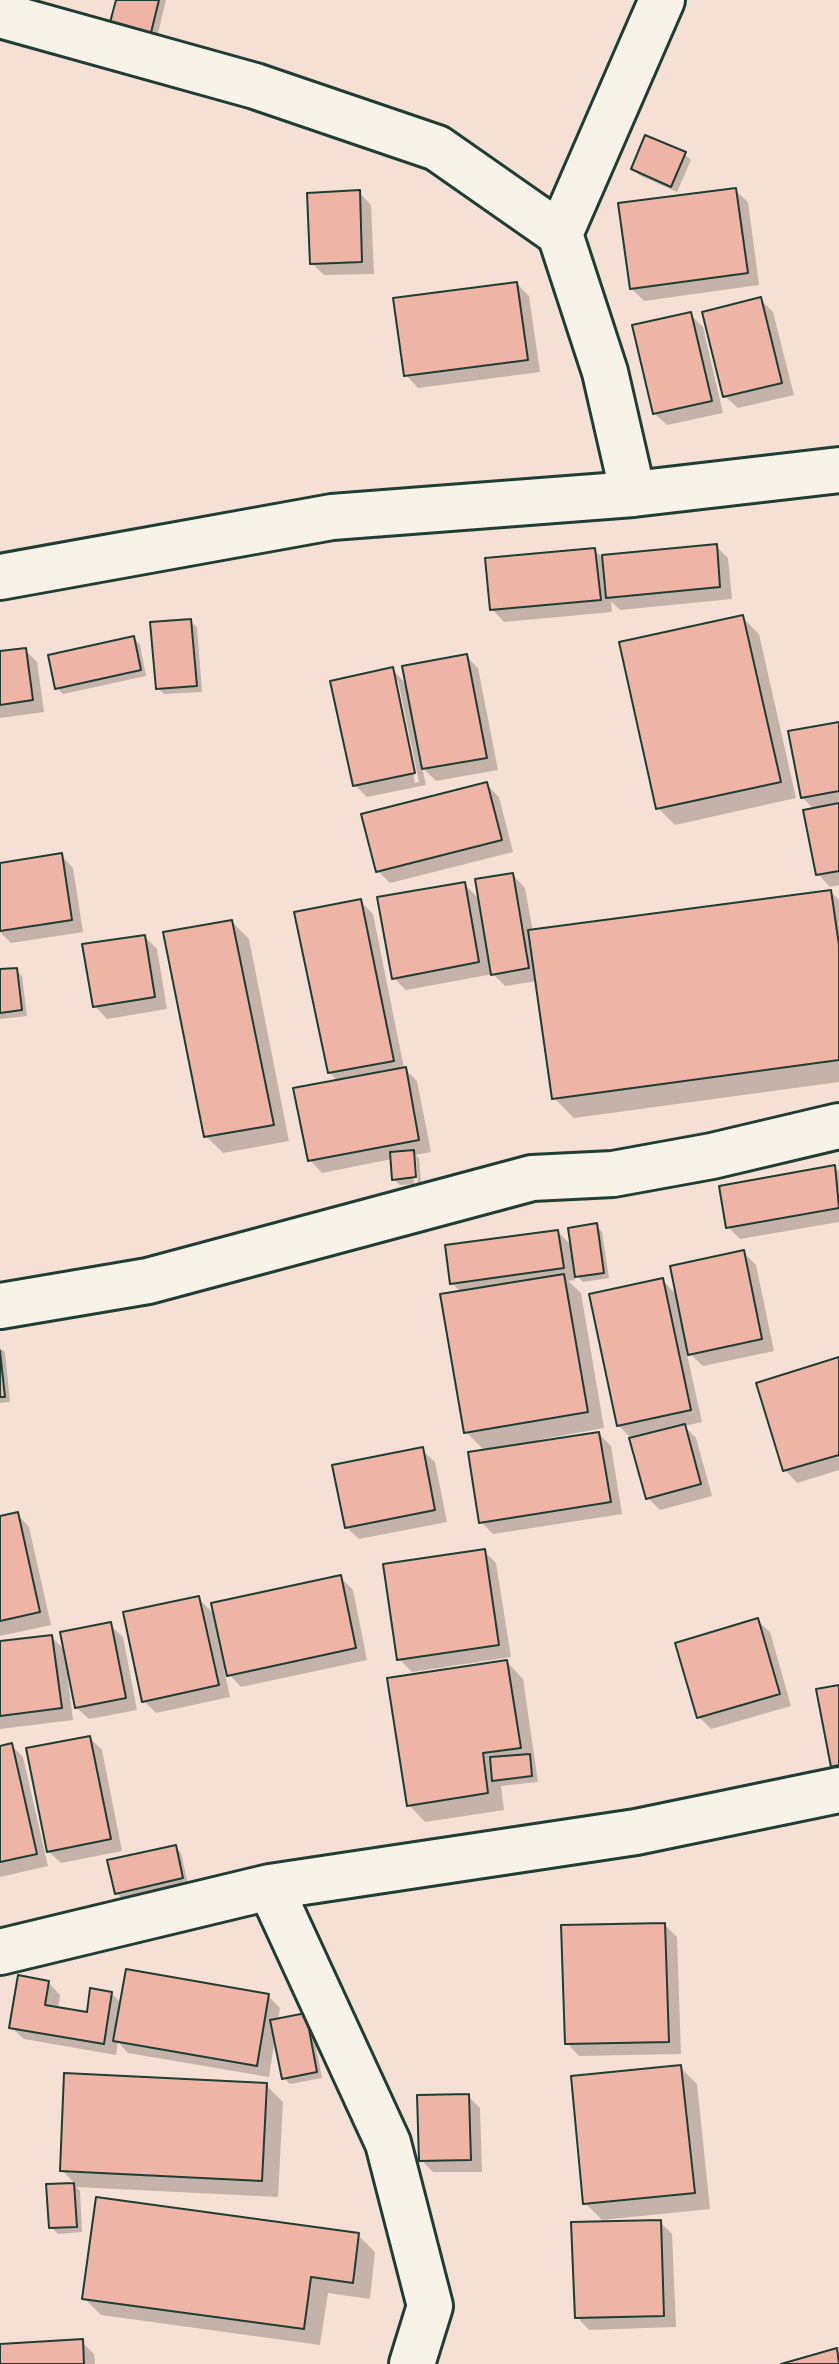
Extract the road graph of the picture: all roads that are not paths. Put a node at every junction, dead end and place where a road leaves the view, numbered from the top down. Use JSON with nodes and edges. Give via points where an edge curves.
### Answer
{"nodes":[{"id":1,"x":662,"y":0,"type":"edge"},
{"id":2,"x":0,"y":15,"type":"edge"},
{"id":3,"x":560,"y":234,"type":"junction"},
{"id":4,"x":839,"y":470,"type":"edge"},
{"id":5,"x":633,"y":494,"type":"junction"},
{"id":6,"x":0,"y":577,"type":"edge"},
{"id":7,"x":839,"y":1126,"type":"edge"},
{"id":8,"x":0,"y":1306,"type":"edge"},
{"id":9,"x":839,"y":1790,"type":"edge"},
{"id":10,"x":270,"y":1887,"type":"junction"},
{"id":11,"x":0,"y":1952,"type":"edge"},
{"id":12,"x":412,"y":2364,"type":"edge"}],
"edges":[{"from":1,"to":3,"type":"street"},
{"from":2,"to":3,"type":"street","via":[[255,86],[437,148]]},
{"from":3,"to":5,"type":"street","via":[[605,372]]},
{"from":4,"to":5,"type":"street"},
{"from":5,"to":6,"type":"street","via":[[332,517]]},
{"from":7,"to":8,"type":"street","via":[[613,1174],[532,1178],[148,1281]]},
{"from":9,"to":10,"type":"street","via":[[636,1832]]},
{"from":10,"to":11,"type":"street"},
{"from":10,"to":12,"type":"street","via":[[388,2143],[430,2306]]}]}
